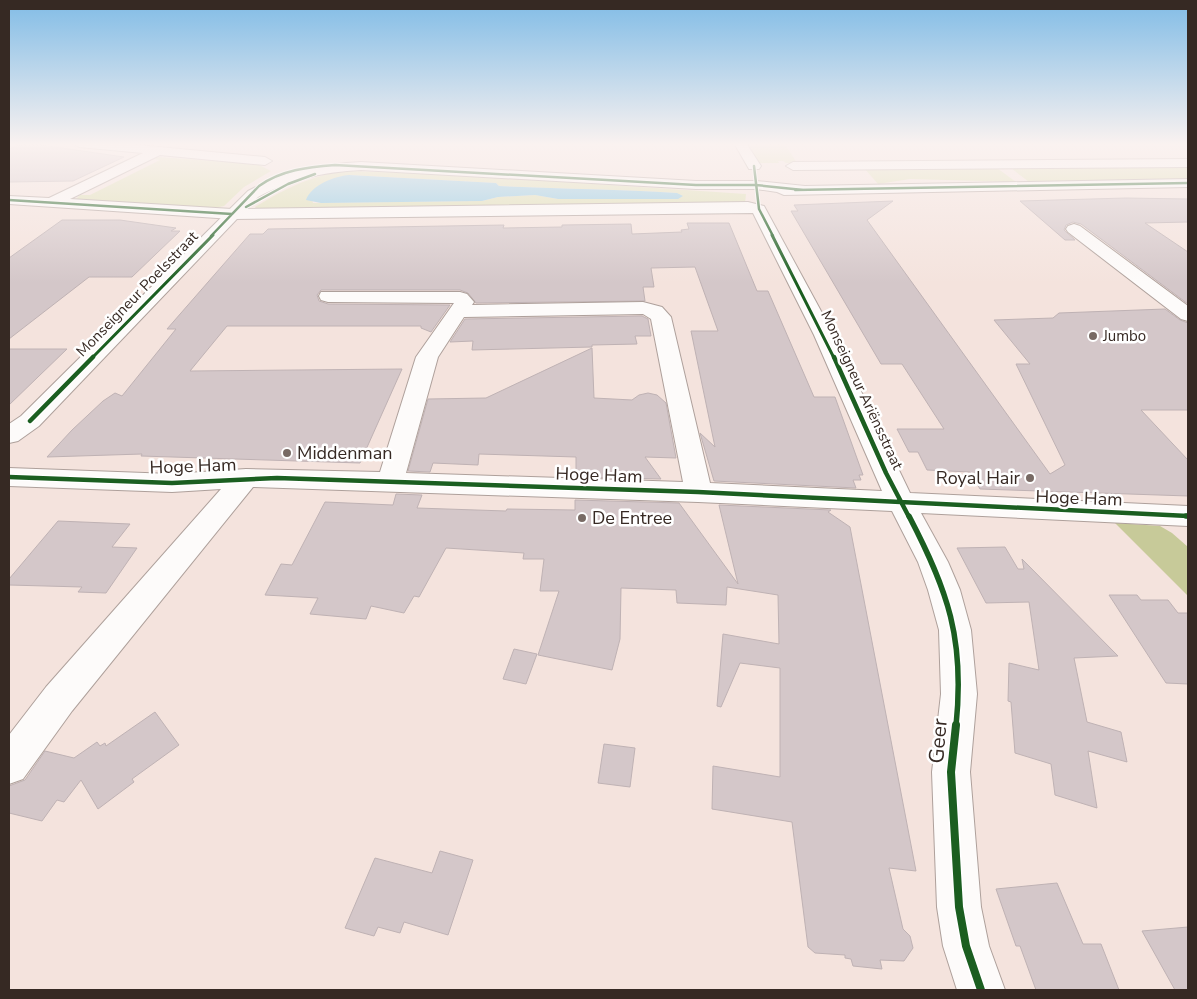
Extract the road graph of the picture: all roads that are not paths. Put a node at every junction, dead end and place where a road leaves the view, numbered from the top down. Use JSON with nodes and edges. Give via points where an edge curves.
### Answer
{"nodes":[{"id":1,"x":79,"y":190,"type":"edge"},
{"id":2,"x":261,"y":190,"type":"edge"},
{"id":3,"x":745,"y":190,"type":"edge"},
{"id":4,"x":824,"y":190,"type":"edge"},
{"id":5,"x":11,"y":202,"type":"edge"},
{"id":6,"x":52,"y":203,"type":"junction"},
{"id":7,"x":232,"y":214,"type":"junction"},
{"id":8,"x":1074,"y":229,"type":"dead end"},
{"id":9,"x":328,"y":296,"type":"dead end"},
{"id":10,"x":458,"y":311,"type":"junction"},
{"id":11,"x":1188,"y":315,"type":"edge"},
{"id":12,"x":30,"y":421,"type":"junction"},
{"id":13,"x":9,"y":435,"type":"edge"},
{"id":14,"x":9,"y":452,"type":"edge"},
{"id":15,"x":9,"y":476,"type":"edge"},
{"id":16,"x":246,"y":478,"type":"junction"},
{"id":17,"x":390,"y":482,"type":"junction"},
{"id":18,"x":698,"y":492,"type":"junction"},
{"id":19,"x":902,"y":502,"type":"junction"},
{"id":20,"x":1188,"y":516,"type":"edge"},
{"id":21,"x":9,"y":765,"type":"edge"},
{"id":22,"x":981,"y":990,"type":"edge"}],
"edges":[{"from":1,"to":6,"type":"street"},
{"from":2,"to":7,"type":"street","name":"Monseigneur Poelsstraat"},
{"from":3,"to":4,"type":"street","name":"Monseigneur Poelsstraat"},
{"from":5,"to":6,"type":"street"},
{"from":6,"to":7,"type":"street"},
{"from":7,"to":12,"type":"street","name":"Monseigneur Poelsstraat"},
{"from":7,"to":19,"type":"street","name":"Monseigneur Ariënsstraat","via":[[759,209],[824,335]]},
{"from":8,"to":11,"type":"street"},
{"from":9,"to":10,"type":"street","via":[[460,298],[464,302]]},
{"from":10,"to":17,"type":"street","via":[[427,357]]},
{"from":10,"to":18,"type":"street","via":[[643,308],[655,311],[661,317]]},
{"from":12,"to":13,"type":"street","name":"Monseigneur Poelsstraat"},
{"from":12,"to":14,"type":"street","name":"Monseigneur Poelsstraat","via":[[26,434]]},
{"from":15,"to":16,"type":"street","name":"Hoge Ham","via":[[172,483]]},
{"from":16,"to":17,"type":"street","name":"Hoge Ham"},
{"from":16,"to":21,"type":"street","name":"Hoge Ham","via":[[59,699]]},
{"from":17,"to":18,"type":"street","name":"Hoge Ham"},
{"from":18,"to":19,"type":"street","name":"Hoge Ham"},
{"from":19,"to":20,"type":"street","name":"Hoge Ham"},
{"from":19,"to":22,"type":"street","name":"Geer","via":[[944,590],[955,630],[959,694],[951,772],[958,907],[966,946]]}]}
